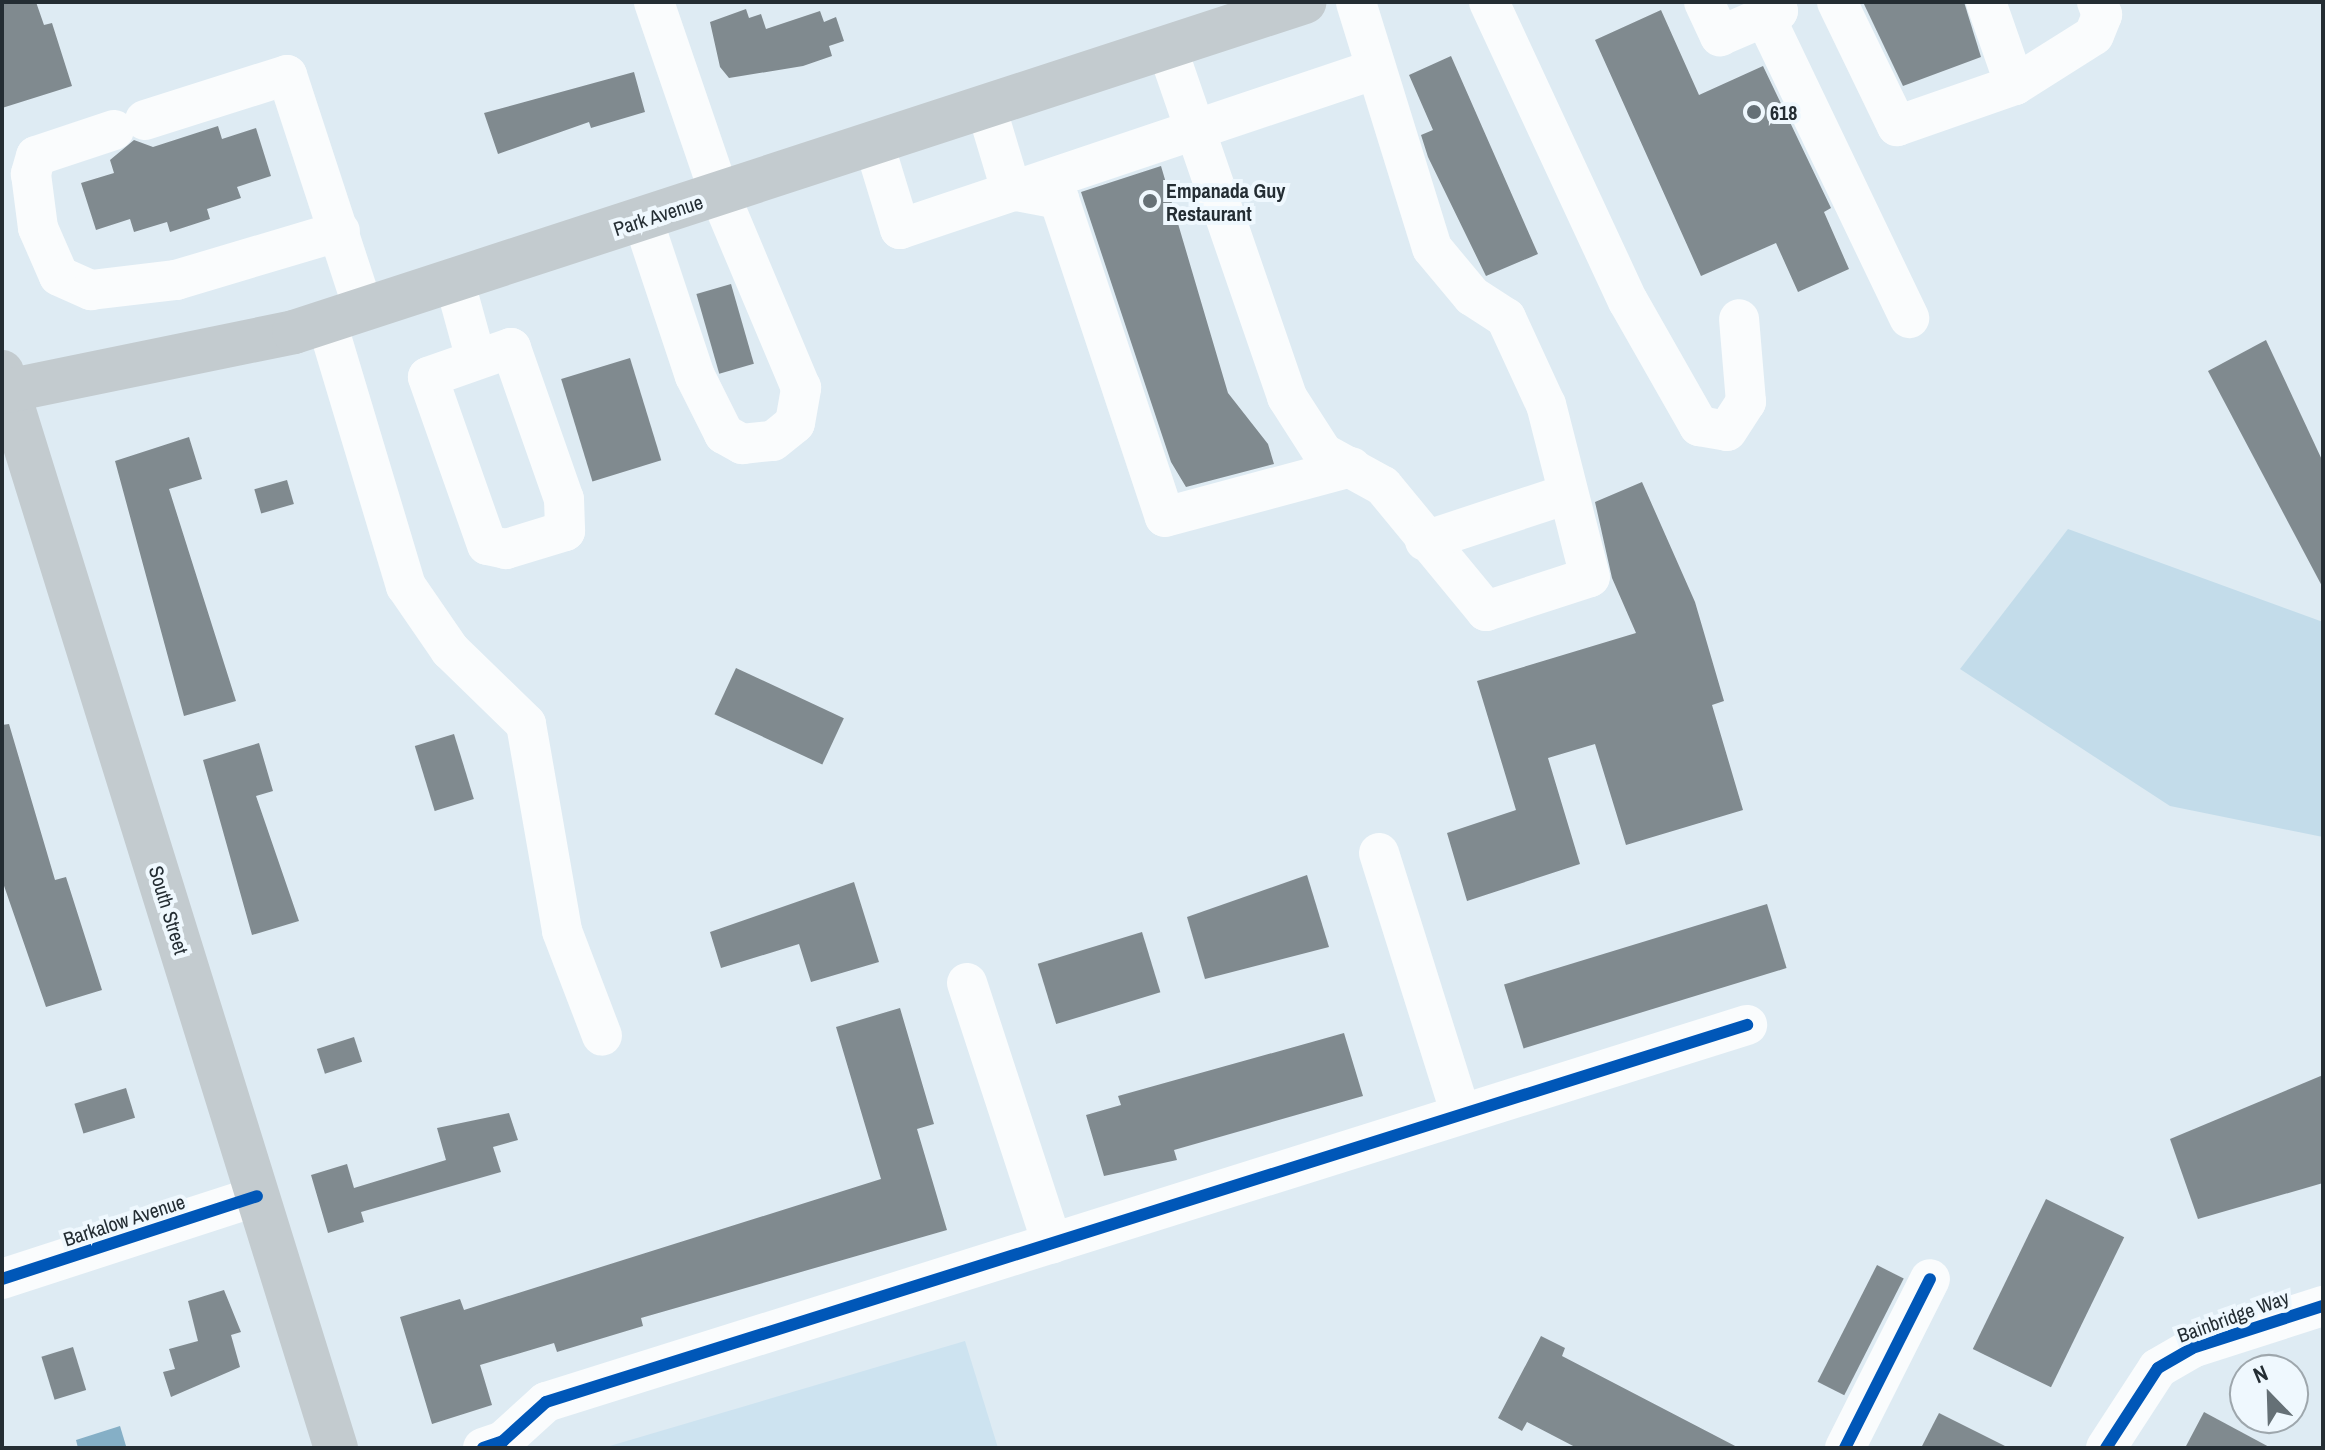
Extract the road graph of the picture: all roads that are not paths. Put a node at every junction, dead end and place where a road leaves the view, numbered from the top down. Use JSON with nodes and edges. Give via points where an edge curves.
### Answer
{"nodes":[{"id":1,"x":654,"y":2,"type":"edge"},
{"id":2,"x":1305,"y":2,"type":"edge"},
{"id":3,"x":1356,"y":2,"type":"edge"},
{"id":4,"x":1489,"y":2,"type":"edge"},
{"id":5,"x":1704,"y":2,"type":"edge"},
{"id":6,"x":1837,"y":2,"type":"edge"},
{"id":7,"x":1986,"y":2,"type":"edge"},
{"id":8,"x":2097,"y":2,"type":"edge"},
{"id":9,"x":1769,"y":9,"type":"edge"},
{"id":10,"x":1167,"y":48,"type":"junction"},
{"id":11,"x":1376,"y":69,"type":"junction"},
{"id":12,"x":2015,"y":85,"type":"junction"},
{"id":13,"x":986,"y":107,"type":"junction"},
{"id":14,"x":1191,"y":128,"type":"junction"},
{"id":15,"x":874,"y":144,"type":"junction"},
{"id":16,"x":19,"y":161,"type":"edge"},
{"id":17,"x":1011,"y":190,"type":"junction"},
{"id":18,"x":720,"y":195,"type":"junction"},
{"id":19,"x":643,"y":220,"type":"junction"},
{"id":20,"x":340,"y":231,"type":"junction"},
{"id":21,"x":455,"y":283,"type":"junction"},
{"id":22,"x":345,"y":317,"type":"junction"},
{"id":23,"x":1909,"y":318,"type":"dead end"},
{"id":24,"x":1739,"y":319,"type":"dead end"},
{"id":25,"x":494,"y":354,"type":"junction"},
{"id":26,"x":4,"y":385,"type":"edge"},
{"id":27,"x":1351,"y":467,"type":"junction"},
{"id":28,"x":1567,"y":494,"type":"junction"},
{"id":29,"x":1425,"y":541,"type":"junction"},
{"id":30,"x":1379,"y":853,"type":"dead end"},
{"id":31,"x":967,"y":983,"type":"dead end"},
{"id":32,"x":1747,"y":1025,"type":"dead end"},
{"id":33,"x":602,"y":1036,"type":"dead end"},
{"id":34,"x":1460,"y":1112,"type":"junction"},
{"id":35,"x":257,"y":1196,"type":"junction"},
{"id":36,"x":1052,"y":1243,"type":"junction"},
{"id":37,"x":2,"y":1279,"type":"edge"},
{"id":38,"x":1930,"y":1279,"type":"dead end"},
{"id":39,"x":2323,"y":1306,"type":"edge"},
{"id":40,"x":336,"y":1448,"type":"edge"},
{"id":41,"x":483,"y":1448,"type":"edge"},
{"id":42,"x":1845,"y":1448,"type":"edge"},
{"id":43,"x":2106,"y":1448,"type":"edge"}],
"edges":[{"from":1,"to":18,"type":"street"},
{"from":2,"to":10,"type":"main road","name":"Park Avenue"},
{"from":3,"to":11,"type":"street"},
{"from":4,"to":24,"type":"street","via":[[1628,301],[1699,426],[1727,431],[1746,402]]},
{"from":5,"to":9,"type":"street","via":[[1720,36]]},
{"from":6,"to":12,"type":"street","via":[[1897,126]]},
{"from":7,"to":12,"type":"street"},
{"from":8,"to":12,"type":"street","via":[[2102,15],[2094,35]]},
{"from":9,"to":23,"type":"street"},
{"from":10,"to":13,"type":"main road","name":"Park Avenue"},
{"from":10,"to":14,"type":"street"},
{"from":11,"to":14,"type":"street"},
{"from":11,"to":28,"type":"street","via":[[1432,248],[1472,296],[1506,318],[1546,405]]},
{"from":13,"to":15,"type":"main road","name":"Park Avenue"},
{"from":13,"to":17,"type":"street"},
{"from":14,"to":17,"type":"street"},
{"from":14,"to":27,"type":"street","via":[[1287,397],[1323,453]]},
{"from":15,"to":17,"type":"street","via":[[900,229]]},
{"from":15,"to":18,"type":"main road","name":"Park Avenue"},
{"from":16,"to":20,"type":"street","via":[[31,174],[49,256],[59,276],[91,290],[176,280]]},
{"from":16,"to":20,"type":"street","via":[[287,75]]},
{"from":17,"to":27,"type":"street","via":[[1059,199],[1165,517]]},
{"from":18,"to":19,"type":"main road","name":"Park Avenue"},
{"from":18,"to":19,"type":"street","via":[[801,388],[795,423],[773,441],[742,444],[724,434],[695,376]]},
{"from":19,"to":21,"type":"main road","name":"Park Avenue"},
{"from":20,"to":22,"type":"street"},
{"from":21,"to":22,"type":"main road","name":"Park Avenue"},
{"from":21,"to":25,"type":"street"},
{"from":22,"to":26,"type":"main road","name":"Park Avenue","via":[[169,363]]},
{"from":22,"to":33,"type":"street","via":[[406,586],[450,650],[526,724],[558,916]]},
{"from":25,"to":25,"type":"street","via":[[428,377],[487,545],[506,549],[565,531],[564,499]]},
{"from":26,"to":35,"type":"main road","name":"South Street"},
{"from":27,"to":29,"type":"street","via":[[1383,486]]},
{"from":28,"to":29,"type":"street"},
{"from":28,"to":29,"type":"street","via":[[1590,577],[1576,582],[1486,611]]},
{"from":30,"to":34,"type":"street"},
{"from":31,"to":36,"type":"street"},
{"from":32,"to":34,"type":"street"},
{"from":34,"to":36,"type":"street"},
{"from":35,"to":37,"type":"street","name":"Barkalow Avenue"},
{"from":35,"to":40,"type":"main road","name":"South Street"},
{"from":36,"to":41,"type":"street","via":[[546,1402],[503,1441]]},
{"from":38,"to":42,"type":"street"},
{"from":39,"to":43,"type":"street","name":"Bainbridge Way","via":[[2192,1348],[2158,1368]]}]}
